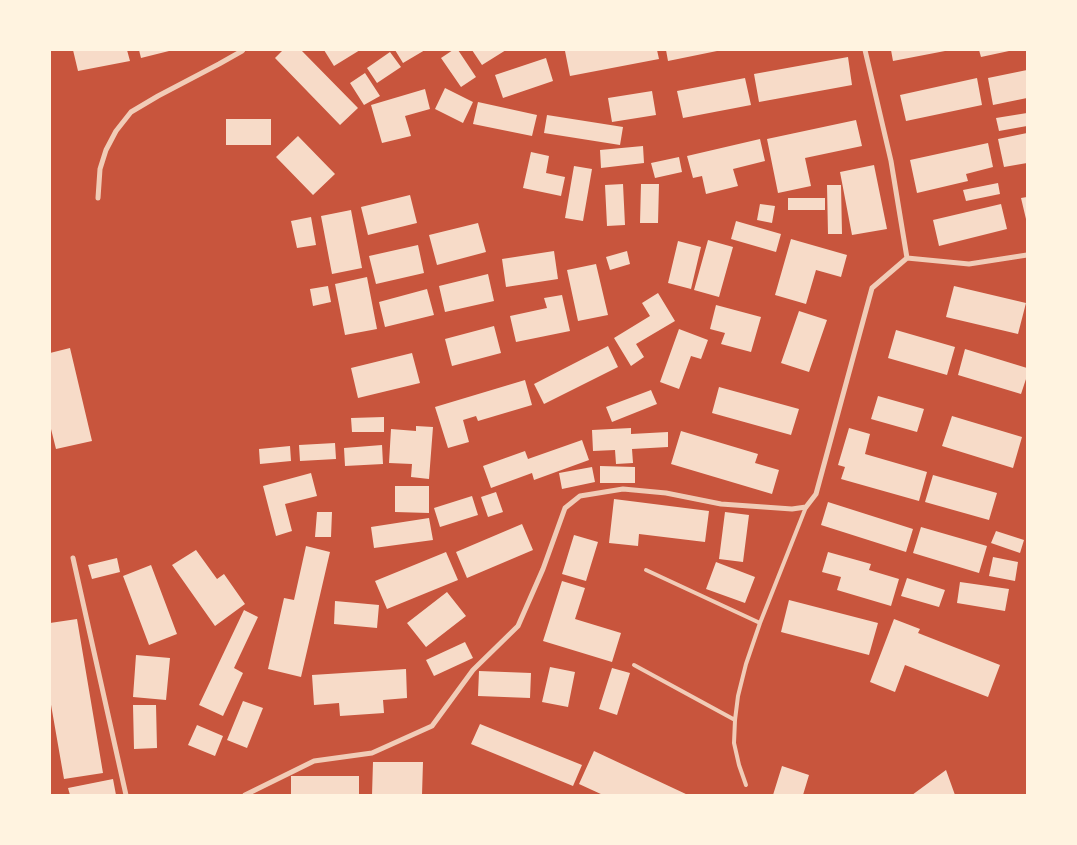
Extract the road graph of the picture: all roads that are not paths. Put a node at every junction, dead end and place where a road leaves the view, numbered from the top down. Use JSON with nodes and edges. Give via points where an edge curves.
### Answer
{"nodes":[{"id":1,"x":243,"y":50,"type":"edge"},
{"id":2,"x":865,"y":50,"type":"edge"},
{"id":3,"x":98,"y":198,"type":"dead end"},
{"id":4,"x":1027,"y":255,"type":"edge"},
{"id":5,"x":906,"y":258,"type":"junction"},
{"id":6,"x":806,"y":507,"type":"junction"},
{"id":7,"x":73,"y":558,"type":"dead end"},
{"id":8,"x":646,"y":570,"type":"dead end"},
{"id":9,"x":760,"y":623,"type":"junction"},
{"id":10,"x":634,"y":665,"type":"dead end"},
{"id":11,"x":735,"y":720,"type":"junction"},
{"id":12,"x":746,"y":785,"type":"dead end"},
{"id":13,"x":126,"y":795,"type":"edge"},
{"id":14,"x":245,"y":795,"type":"edge"}],
"edges":[{"from":1,"to":3,"type":"street","via":[[131,112],[106,150],[100,169]]},
{"from":2,"to":5,"type":"street","via":[[891,161]]},
{"from":4,"to":5,"type":"street","via":[[969,264]]},
{"from":5,"to":6,"type":"street","via":[[872,288],[816,494]]},
{"from":6,"to":9,"type":"lane"},
{"from":6,"to":14,"type":"street","via":[[721,504],[666,493],[623,489],[580,496],[566,508],[518,626],[473,670],[432,726],[372,753],[314,761]]},
{"from":7,"to":13,"type":"street"},
{"from":8,"to":9,"type":"lane"},
{"from":9,"to":11,"type":"lane","via":[[746,664]]},
{"from":10,"to":11,"type":"lane"},
{"from":11,"to":12,"type":"lane","via":[[734,744]]}]}
